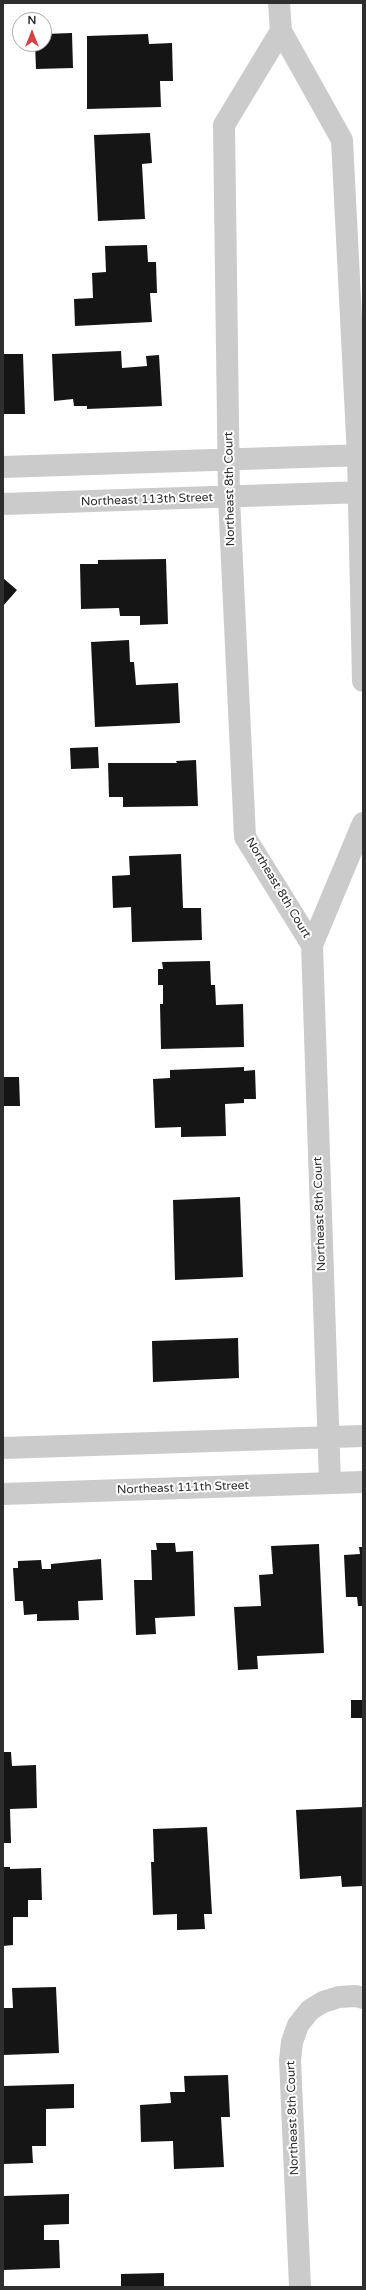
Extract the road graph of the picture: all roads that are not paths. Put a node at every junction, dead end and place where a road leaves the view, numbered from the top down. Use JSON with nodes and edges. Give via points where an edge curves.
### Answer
{"nodes":[{"id":1,"x":279,"y":3,"type":"edge"},
{"id":2,"x":281,"y":31,"type":"junction"},
{"id":3,"x":360,"y":456,"type":"edge"},
{"id":4,"x":230,"y":458,"type":"junction"},
{"id":5,"x":3,"y":467,"type":"edge"},
{"id":6,"x":361,"y":492,"type":"edge"},
{"id":7,"x":229,"y":498,"type":"junction"},
{"id":8,"x":3,"y":504,"type":"edge"},
{"id":9,"x":363,"y":681,"type":"edge"},
{"id":10,"x":363,"y":823,"type":"edge"},
{"id":11,"x":312,"y":945,"type":"junction"},
{"id":12,"x":363,"y":1436,"type":"edge"},
{"id":13,"x":328,"y":1438,"type":"junction"},
{"id":14,"x":3,"y":1448,"type":"edge"},
{"id":15,"x":363,"y":1482,"type":"edge"},
{"id":16,"x":330,"y":1483,"type":"junction"},
{"id":17,"x":3,"y":1494,"type":"edge"},
{"id":18,"x":363,"y":1998,"type":"edge"},
{"id":19,"x":300,"y":2287,"type":"edge"}],
"edges":[{"from":1,"to":2,"type":"street"},
{"from":2,"to":3,"type":"street","via":[[342,140]]},
{"from":2,"to":4,"type":"street","name":"Northeast 8th Court","via":[[224,125]]},
{"from":3,"to":4,"type":"street"},
{"from":3,"to":6,"type":"street"},
{"from":4,"to":5,"type":"street"},
{"from":4,"to":7,"type":"street","name":"Northeast 8th Court"},
{"from":6,"to":7,"type":"street","name":"Northeast 113th Street"},
{"from":6,"to":9,"type":"street"},
{"from":7,"to":8,"type":"street","name":"Northeast 113th Street"},
{"from":7,"to":11,"type":"street","name":"Northeast 8th Court","via":[[245,837]]},
{"from":10,"to":11,"type":"street","name":"Northeast 8th Court"},
{"from":11,"to":13,"type":"street","name":"Northeast 8th Court"},
{"from":12,"to":13,"type":"street"},
{"from":13,"to":14,"type":"street"},
{"from":13,"to":16,"type":"street","name":"Northeast 8th Court"},
{"from":15,"to":16,"type":"street","name":"Northeast 111th Street"},
{"from":16,"to":17,"type":"street","name":"Northeast 111th Street"},
{"from":18,"to":19,"type":"street","name":"Northeast 8th Court","via":[[339,1997],[310,2010],[298,2025],[292,2042],[290,2060]]}]}
